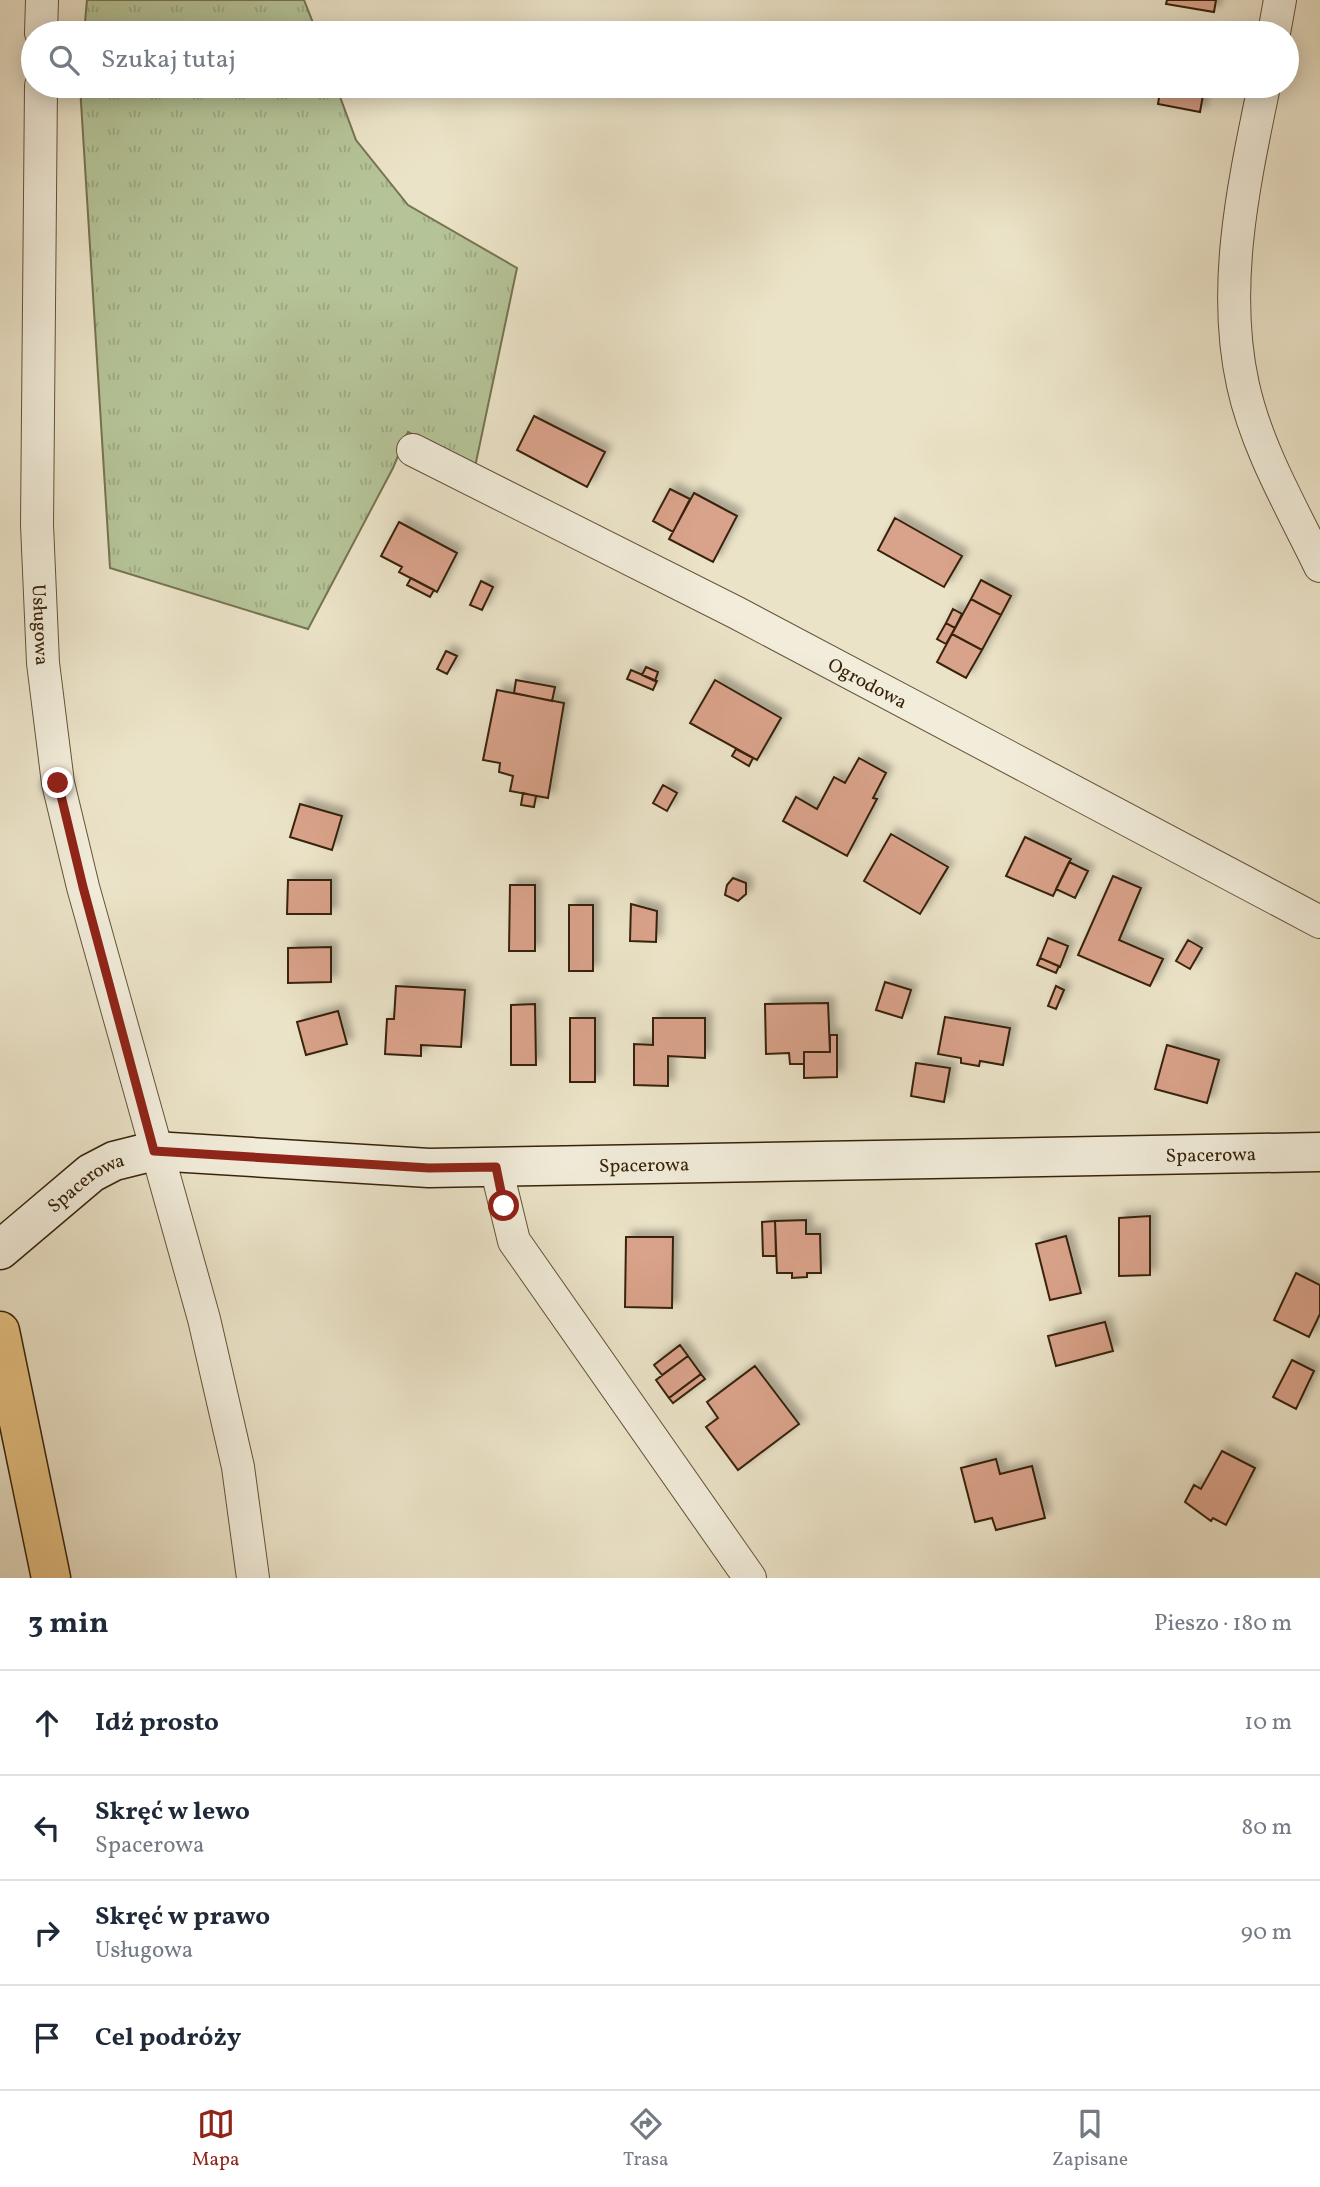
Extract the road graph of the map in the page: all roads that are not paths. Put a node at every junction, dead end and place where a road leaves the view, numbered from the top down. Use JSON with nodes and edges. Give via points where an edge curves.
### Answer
{"nodes":[{"id":1,"x":42,"y":0,"type":"edge"},
{"id":2,"x":1280,"y":0,"type":"edge"},
{"id":3,"x":41,"y":21,"type":"edge"},
{"id":4,"x":1276,"y":21,"type":"edge"},
{"id":5,"x":41,"y":98,"type":"edge"},
{"id":6,"x":1262,"y":98,"type":"edge"},
{"id":7,"x":413,"y":450,"type":"dead end"},
{"id":8,"x":1320,"y":566,"type":"edge"},
{"id":9,"x":1320,"y":922,"type":"edge"},
{"id":10,"x":154,"y":1151,"type":"junction"},
{"id":11,"x":1320,"y":1153,"type":"edge"},
{"id":12,"x":496,"y":1167,"type":"junction"},
{"id":13,"x":0,"y":1250,"type":"edge"},
{"id":14,"x":0,"y":1331,"type":"edge"},
{"id":15,"x":51,"y":1578,"type":"edge"},
{"id":16,"x":253,"y":1578,"type":"edge"},
{"id":17,"x":750,"y":1578,"type":"edge"}],
"edges":[{"from":1,"to":3,"type":"street"},
{"from":2,"to":4,"type":"street"},
{"from":5,"to":10,"type":"street","name":"Usługowa","via":[[37,525],[43,663],[58,783]]},
{"from":6,"to":8,"type":"street","via":[[1236,253],[1236,342],[1243,387],[1259,434]]},
{"from":7,"to":9,"type":"street","name":"Ogrodowa","via":[[737,612]]},
{"from":10,"to":12,"type":"street","name":"Spacerowa","via":[[429,1168]]},
{"from":10,"to":13,"type":"street","name":"Spacerowa","via":[[114,1161],[91,1173]]},
{"from":10,"to":16,"type":"street","name":"Usługowa","via":[[210,1346],[238,1467]]},
{"from":11,"to":12,"type":"street","name":"Spacerowa"},
{"from":12,"to":17,"type":"street","via":[[514,1241]]},
{"from":14,"to":15,"type":"highway"}]}
